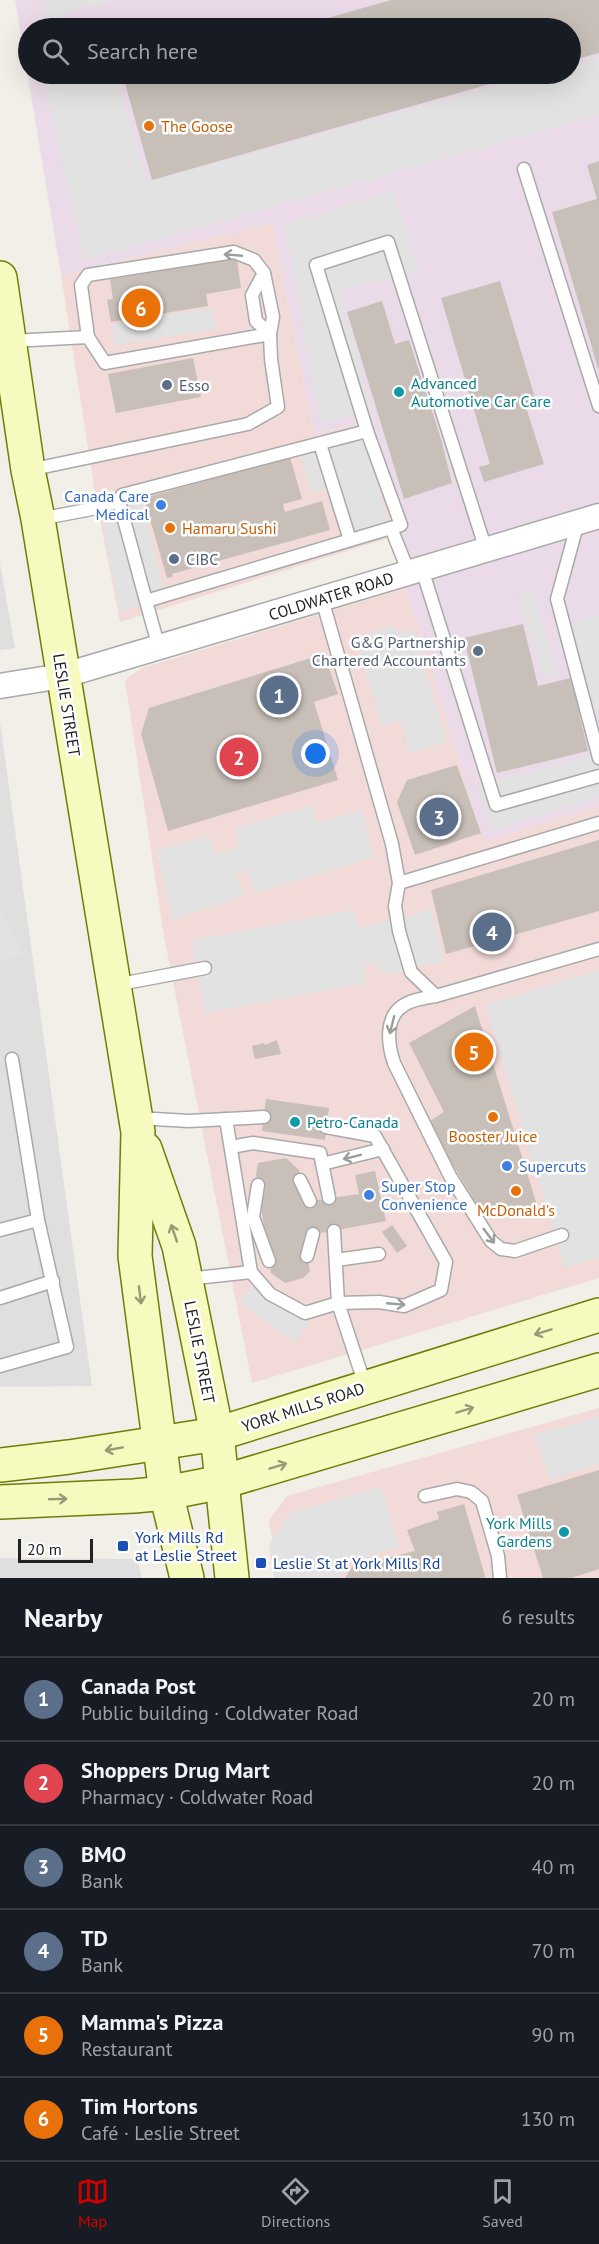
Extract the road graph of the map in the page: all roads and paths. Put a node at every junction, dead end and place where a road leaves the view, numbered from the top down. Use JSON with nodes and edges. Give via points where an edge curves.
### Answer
{"nodes":[{"id":1,"x":524,"y":169,"type":"dead end"},
{"id":2,"x":0,"y":278,"type":"edge"},
{"id":3,"x":270,"y":334,"type":"junction"},
{"id":4,"x":88,"y":337,"type":"junction"},
{"id":5,"x":9,"y":342,"type":"junction"},
{"id":6,"x":599,"y":406,"type":"edge"},
{"id":7,"x":367,"y":431,"type":"junction"},
{"id":8,"x":320,"y":444,"type":"junction"},
{"id":9,"x":28,"y":470,"type":"junction"},
{"id":10,"x":118,"y":501,"type":"junction"},
{"id":11,"x":38,"y":519,"type":"junction"},
{"id":12,"x":588,"y":519,"type":"edge"},
{"id":13,"x":391,"y":528,"type":"junction"},
{"id":14,"x":350,"y":540,"type":"junction"},
{"id":15,"x":486,"y":550,"type":"junction"},
{"id":16,"x":416,"y":571,"type":"junction"},
{"id":17,"x":322,"y":599,"type":"junction"},
{"id":18,"x":146,"y":601,"type":"junction"},
{"id":19,"x":159,"y":648,"type":"junction"},
{"id":20,"x":62,"y":676,"type":"junction"},
{"id":21,"x":0,"y":686,"type":"edge"},
{"id":22,"x":599,"y":758,"type":"edge"},
{"id":23,"x":599,"y":776,"type":"edge"},
{"id":24,"x":599,"y":823,"type":"edge"},
{"id":25,"x":399,"y":883,"type":"junction"},
{"id":26,"x":599,"y":949,"type":"edge"},
{"id":27,"x":205,"y":968,"type":"dead end"},
{"id":28,"x":114,"y":985,"type":"junction"},
{"id":29,"x":436,"y":996,"type":"junction"},
{"id":30,"x":12,"y":1059,"type":"dead end"},
{"id":31,"x":264,"y":1117,"type":"dead end"},
{"id":32,"x":226,"y":1119,"type":"junction"},
{"id":33,"x":137,"y":1125,"type":"junction"},
{"id":34,"x":326,"y":1127,"type":"dead end"},
{"id":35,"x":231,"y":1147,"type":"junction"},
{"id":36,"x":383,"y":1149,"type":"junction"},
{"id":37,"x":322,"y":1164,"type":"junction"},
{"id":38,"x":300,"y":1180,"type":"dead end"},
{"id":39,"x":258,"y":1185,"type":"dead end"},
{"id":40,"x":329,"y":1198,"type":"dead end"},
{"id":41,"x":310,"y":1201,"type":"dead end"},
{"id":42,"x":252,"y":1216,"type":"junction"},
{"id":43,"x":38,"y":1220,"type":"junction"},
{"id":44,"x":0,"y":1230,"type":"edge"},
{"id":45,"x":334,"y":1231,"type":"dead end"},
{"id":46,"x":313,"y":1234,"type":"dead end"},
{"id":47,"x":562,"y":1235,"type":"dead end"},
{"id":48,"x":266,"y":1238,"type":"dead end"},
{"id":49,"x":379,"y":1254,"type":"dead end"},
{"id":50,"x":307,"y":1256,"type":"dead end"},
{"id":51,"x":336,"y":1260,"type":"junction"},
{"id":52,"x":269,"y":1261,"type":"dead end"},
{"id":53,"x":251,"y":1272,"type":"junction"},
{"id":54,"x":185,"y":1279,"type":"junction"},
{"id":55,"x":53,"y":1281,"type":"junction"},
{"id":56,"x":0,"y":1298,"type":"edge"},
{"id":57,"x":338,"y":1303,"type":"junction"},
{"id":58,"x":599,"y":1315,"type":"edge"},
{"id":59,"x":0,"y":1366,"type":"edge"},
{"id":60,"x":599,"y":1370,"type":"edge"},
{"id":61,"x":365,"y":1386,"type":"junction"},
{"id":62,"x":217,"y":1434,"type":"junction"},
{"id":63,"x":160,"y":1443,"type":"junction"},
{"id":64,"x":0,"y":1465,"type":"edge"},
{"id":65,"x":222,"y":1482,"type":"junction"},
{"id":66,"x":166,"y":1493,"type":"junction"},
{"id":67,"x":425,"y":1496,"type":"dead end"},
{"id":68,"x":0,"y":1502,"type":"edge"},
{"id":69,"x":187,"y":1578,"type":"edge"},
{"id":70,"x":232,"y":1578,"type":"edge"},
{"id":71,"x":501,"y":1578,"type":"edge"}],
"edges":[{"from":1,"to":6,"type":"lane"},
{"from":2,"to":5,"type":"main road","name":"LESLIE STREET"},
{"from":3,"to":4,"type":"lane","via":[[105,363]]},
{"from":3,"to":4,"type":"lane","one_way":true,"via":[[256,321],[252,296],[264,273],[254,260],[234,252],[88,275],[81,285]]},
{"from":3,"to":9,"type":"lane","via":[[278,407],[248,424]]},
{"from":4,"to":5,"type":"lane"},
{"from":5,"to":9,"type":"main road","name":"LESLIE STREET"},
{"from":7,"to":8,"type":"lane"},
{"from":7,"to":13,"type":"lane","via":[[401,525]]},
{"from":7,"to":15,"type":"lane","via":[[316,265],[388,242]]},
{"from":8,"to":10,"type":"lane","via":[[123,495]]},
{"from":8,"to":14,"type":"lane"},
{"from":9,"to":11,"type":"main road","name":"LESLIE STREET"},
{"from":10,"to":11,"type":"lane"},
{"from":10,"to":18,"type":"lane"},
{"from":11,"to":20,"type":"main road","name":"LESLIE STREET"},
{"from":12,"to":15,"type":"street","name":"COLDWATER ROAD"},
{"from":12,"to":22,"type":"lane","via":[[557,599]]},
{"from":13,"to":14,"type":"lane"},
{"from":13,"to":16,"type":"lane"},
{"from":14,"to":18,"type":"lane"},
{"from":15,"to":16,"type":"street","name":"COLDWATER ROAD"},
{"from":16,"to":17,"type":"street","name":"COLDWATER ROAD"},
{"from":16,"to":23,"type":"lane","via":[[496,805]]},
{"from":17,"to":19,"type":"street","name":"COLDWATER ROAD"},
{"from":17,"to":25,"type":"lane","via":[[385,817]]},
{"from":18,"to":19,"type":"lane"},
{"from":19,"to":20,"type":"street","name":"COLDWATER ROAD"},
{"from":20,"to":21,"type":"street","name":"COLDWATER ROAD"},
{"from":20,"to":28,"type":"main road","name":"LESLIE STREET"},
{"from":24,"to":25,"type":"lane"},
{"from":25,"to":29,"type":"lane","via":[[395,906],[411,972]]},
{"from":26,"to":29,"type":"lane"},
{"from":27,"to":28,"type":"lane"},
{"from":28,"to":33,"type":"main road","name":"LESLIE STREET"},
{"from":29,"to":47,"type":"lane","one_way":true,"via":[[401,1006],[393,1017],[389,1047],[450,1176],[491,1241],[501,1249],[515,1251]]},
{"from":30,"to":43,"type":"lane"},
{"from":31,"to":32,"type":"lane"},
{"from":32,"to":33,"type":"lane"},
{"from":32,"to":35,"type":"lane"},
{"from":54,"to":33,"type":"main road","name":"LESLIE STREET","one_way":true,"via":[[179,1246]]},
{"from":33,"to":63,"type":"main road","name":"LESLIE STREET","one_way":true,"via":[[135,1256]]},
{"from":34,"to":36,"type":"lane","via":[[375,1136]]},
{"from":35,"to":37,"type":"lane","via":[[253,1143],[320,1153]]},
{"from":35,"to":42,"type":"lane"},
{"from":36,"to":37,"type":"lane","one_way":true},
{"from":57,"to":36,"type":"lane","one_way":true,"via":[[404,1306],[441,1290],[446,1262]]},
{"from":37,"to":40,"type":"lane"},
{"from":38,"to":41,"type":"lane"},
{"from":39,"to":42,"type":"lane"},
{"from":42,"to":48,"type":"lane"},
{"from":42,"to":52,"type":"lane"},
{"from":42,"to":53,"type":"lane"},
{"from":43,"to":44,"type":"lane"},
{"from":43,"to":55,"type":"lane"},
{"from":45,"to":51,"type":"lane"},
{"from":46,"to":50,"type":"lane"},
{"from":49,"to":51,"type":"lane"},
{"from":51,"to":57,"type":"lane"},
{"from":53,"to":54,"type":"lane"},
{"from":53,"to":57,"type":"lane","via":[[270,1294],[305,1312]]},
{"from":54,"to":62,"type":"main road","name":"LESLIE STREET"},
{"from":55,"to":56,"type":"lane"},
{"from":55,"to":59,"type":"lane","via":[[67,1347]]},
{"from":57,"to":61,"type":"lane"},
{"from":58,"to":61,"type":"main road","name":"YORK MILLS ROAD","one_way":true},
{"from":65,"to":60,"type":"main road","one_way":true},
{"from":61,"to":62,"type":"main road","name":"YORK MILLS ROAD"},
{"from":62,"to":63,"type":"main road","name":"YORK MILLS ROAD"},
{"from":62,"to":65,"type":"main road","name":"LESLIE STREET"},
{"from":63,"to":64,"type":"main road","name":"YORK MILLS ROAD","one_way":true},
{"from":63,"to":66,"type":"main road","name":"LESLIE STREET"},
{"from":65,"to":66,"type":"main road"},
{"from":65,"to":70,"type":"main road","name":"LESLIE STREET"},
{"from":68,"to":66,"type":"main road","one_way":true},
{"from":66,"to":69,"type":"main road","name":"LESLIE STREET"},
{"from":67,"to":71,"type":"lane","via":[[457,1489],[471,1492],[482,1501]]}]}
